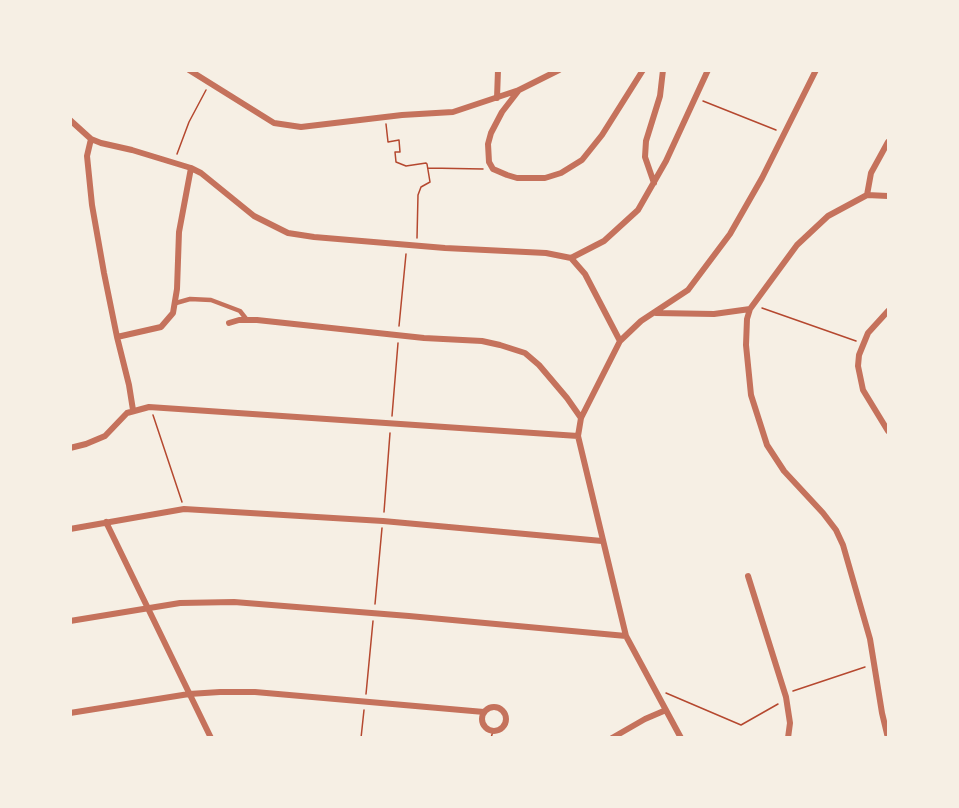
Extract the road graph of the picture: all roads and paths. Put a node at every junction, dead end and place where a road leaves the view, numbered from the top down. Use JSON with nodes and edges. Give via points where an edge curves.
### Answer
{"nodes":[{"id":1,"x":189,"y":70,"type":"edge"},
{"id":2,"x":498,"y":70,"type":"edge"},
{"id":3,"x":559,"y":70,"type":"edge"},
{"id":4,"x":643,"y":70,"type":"edge"},
{"id":5,"x":663,"y":70,"type":"edge"},
{"id":6,"x":708,"y":70,"type":"edge"},
{"id":7,"x":816,"y":70,"type":"edge"},
{"id":8,"x":212,"y":83,"type":"junction"},
{"id":9,"x":519,"y":90,"type":"junction"},
{"id":10,"x":497,"y":98,"type":"junction"},
{"id":11,"x":696,"y":98,"type":"junction"},
{"id":12,"x":385,"y":117,"type":"junction"},
{"id":13,"x":70,"y":120,"type":"edge"},
{"id":14,"x":785,"y":134,"type":"junction"},
{"id":15,"x":91,"y":139,"type":"junction"},
{"id":16,"x":888,"y":142,"type":"edge"},
{"id":17,"x":174,"y":162,"type":"junction"},
{"id":18,"x":191,"y":168,"type":"junction"},
{"id":19,"x":428,"y":168,"type":"junction"},
{"id":20,"x":493,"y":169,"type":"junction"},
{"id":21,"x":654,"y":183,"type":"junction"},
{"id":22,"x":867,"y":195,"type":"junction"},
{"id":23,"x":888,"y":196,"type":"edge"},
{"id":24,"x":417,"y":245,"type":"junction"},
{"id":25,"x":571,"y":258,"type":"junction"},
{"id":26,"x":176,"y":303,"type":"junction"},
{"id":27,"x":750,"y":309,"type":"junction"},
{"id":28,"x":888,"y":311,"type":"edge"},
{"id":29,"x":656,"y":313,"type":"junction"},
{"id":30,"x":248,"y":320,"type":"junction"},
{"id":31,"x":229,"y":323,"type":"dead end"},
{"id":32,"x":117,"y":337,"type":"junction"},
{"id":33,"x":620,"y":340,"type":"junction"},
{"id":34,"x":863,"y":343,"type":"junction"},
{"id":35,"x":149,"y":407,"type":"junction"},
{"id":36,"x":133,"y":410,"type":"junction"},
{"id":37,"x":581,"y":418,"type":"junction"},
{"id":38,"x":390,"y":423,"type":"junction"},
{"id":39,"x":888,"y":431,"type":"edge"},
{"id":40,"x":578,"y":436,"type":"junction"},
{"id":41,"x":70,"y":448,"type":"edge"},
{"id":42,"x":184,"y":509,"type":"junction"},
{"id":43,"x":383,"y":521,"type":"junction"},
{"id":44,"x":106,"y":522,"type":"junction"},
{"id":45,"x":70,"y":529,"type":"edge"},
{"id":46,"x":602,"y":541,"type":"junction"},
{"id":47,"x":748,"y":576,"type":"dead end"},
{"id":48,"x":147,"y":608,"type":"junction"},
{"id":49,"x":373,"y":613,"type":"junction"},
{"id":50,"x":70,"y":621,"type":"edge"},
{"id":51,"x":626,"y":636,"type":"junction"},
{"id":52,"x":875,"y":664,"type":"junction"},
{"id":53,"x":654,"y":688,"type":"junction"},
{"id":54,"x":189,"y":694,"type":"junction"},
{"id":55,"x":786,"y":698,"type":"junction"},
{"id":56,"x":365,"y":701,"type":"junction"},
{"id":57,"x":666,"y":710,"type":"junction"},
{"id":58,"x":484,"y":712,"type":"junction"},
{"id":59,"x":70,"y":713,"type":"edge"},
{"id":60,"x":492,"y":734,"type":"edge"},
{"id":61,"x":211,"y":738,"type":"edge"},
{"id":62,"x":361,"y":738,"type":"edge"},
{"id":63,"x":612,"y":738,"type":"edge"},
{"id":64,"x":681,"y":738,"type":"edge"},
{"id":65,"x":788,"y":738,"type":"edge"},
{"id":66,"x":888,"y":738,"type":"edge"}],
"edges":[{"from":1,"to":8,"type":"street"},
{"from":2,"to":10,"type":"street"},
{"from":3,"to":9,"type":"street"},
{"from":4,"to":20,"type":"street","via":[[602,135],[571,168],[546,178],[517,178]]},
{"from":5,"to":21,"type":"street","via":[[660,96],[646,141],[645,157]]},
{"from":6,"to":11,"type":"street"},
{"from":7,"to":14,"type":"street"},
{"from":8,"to":12,"type":"street","via":[[269,120],[287,126]]},
{"from":8,"to":17,"type":"path","via":[[189,122]]},
{"from":9,"to":10,"type":"street"},
{"from":9,"to":20,"type":"street","via":[[491,133],[488,158]]},
{"from":10,"to":12,"type":"street","via":[[453,112]]},
{"from":11,"to":14,"type":"path"},
{"from":11,"to":21,"type":"street"},
{"from":12,"to":19,"type":"path","via":[[388,142],[399,140],[396,162],[406,166],[426,163]]},
{"from":13,"to":15,"type":"street"},
{"from":14,"to":29,"type":"street","via":[[716,255],[688,290]]},
{"from":15,"to":17,"type":"street"},
{"from":15,"to":32,"type":"street","via":[[87,156],[92,205]]},
{"from":16,"to":22,"type":"street","via":[[871,173]]},
{"from":17,"to":18,"type":"street"},
{"from":18,"to":24,"type":"street","via":[[254,216],[288,233]]},
{"from":18,"to":26,"type":"street","via":[[179,232]]},
{"from":19,"to":20,"type":"path"},
{"from":19,"to":24,"type":"path","via":[[430,182],[421,187],[418,195]]},
{"from":21,"to":25,"type":"street","via":[[638,210],[616,232]]},
{"from":22,"to":23,"type":"street"},
{"from":22,"to":27,"type":"street","via":[[828,216],[797,245]]},
{"from":24,"to":25,"type":"street"},
{"from":25,"to":33,"type":"street","via":[[585,274]]},
{"from":26,"to":30,"type":"street","via":[[211,300],[240,311]]},
{"from":26,"to":32,"type":"street","via":[[173,314],[161,327]]},
{"from":27,"to":29,"type":"street","via":[[714,314]]},
{"from":27,"to":34,"type":"path","via":[[754,306]]},
{"from":27,"to":52,"type":"street","via":[[748,380],[760,428],[784,471],[836,530],[868,629]]},
{"from":28,"to":34,"type":"street"},
{"from":29,"to":33,"type":"street"},
{"from":30,"to":31,"type":"street"},
{"from":30,"to":37,"type":"street","via":[[500,345],[525,353],[540,365]]},
{"from":32,"to":36,"type":"street"},
{"from":33,"to":37,"type":"street"},
{"from":34,"to":39,"type":"street","via":[[860,378]]},
{"from":35,"to":36,"type":"street"},
{"from":35,"to":38,"type":"street"},
{"from":35,"to":42,"type":"path"},
{"from":36,"to":41,"type":"street","via":[[105,436]]},
{"from":37,"to":40,"type":"street"},
{"from":38,"to":40,"type":"street"},
{"from":38,"to":43,"type":"path"},
{"from":40,"to":46,"type":"street"},
{"from":42,"to":43,"type":"street"},
{"from":42,"to":44,"type":"street"},
{"from":43,"to":46,"type":"street"},
{"from":43,"to":49,"type":"path"},
{"from":44,"to":45,"type":"street"},
{"from":44,"to":48,"type":"street"},
{"from":46,"to":51,"type":"street"},
{"from":47,"to":55,"type":"street"},
{"from":48,"to":49,"type":"street","via":[[204,601]]},
{"from":48,"to":50,"type":"street"},
{"from":48,"to":54,"type":"street"},
{"from":49,"to":51,"type":"street"},
{"from":49,"to":56,"type":"path"},
{"from":51,"to":53,"type":"street"},
{"from":52,"to":55,"type":"path","via":[[793,691]]},
{"from":52,"to":66,"type":"street"},
{"from":53,"to":55,"type":"path","via":[[741,725]]},
{"from":53,"to":57,"type":"street"},
{"from":54,"to":56,"type":"street","via":[[255,692]]},
{"from":54,"to":59,"type":"street"},
{"from":54,"to":61,"type":"street"},
{"from":55,"to":65,"type":"street"},
{"from":56,"to":58,"type":"street"},
{"from":56,"to":62,"type":"path"},
{"from":57,"to":63,"type":"street"},
{"from":57,"to":64,"type":"street"},
{"from":58,"to":60,"type":"street","via":[[484,724]]},
{"from":58,"to":60,"type":"street","via":[[496,707],[506,716],[505,725]]}]}
